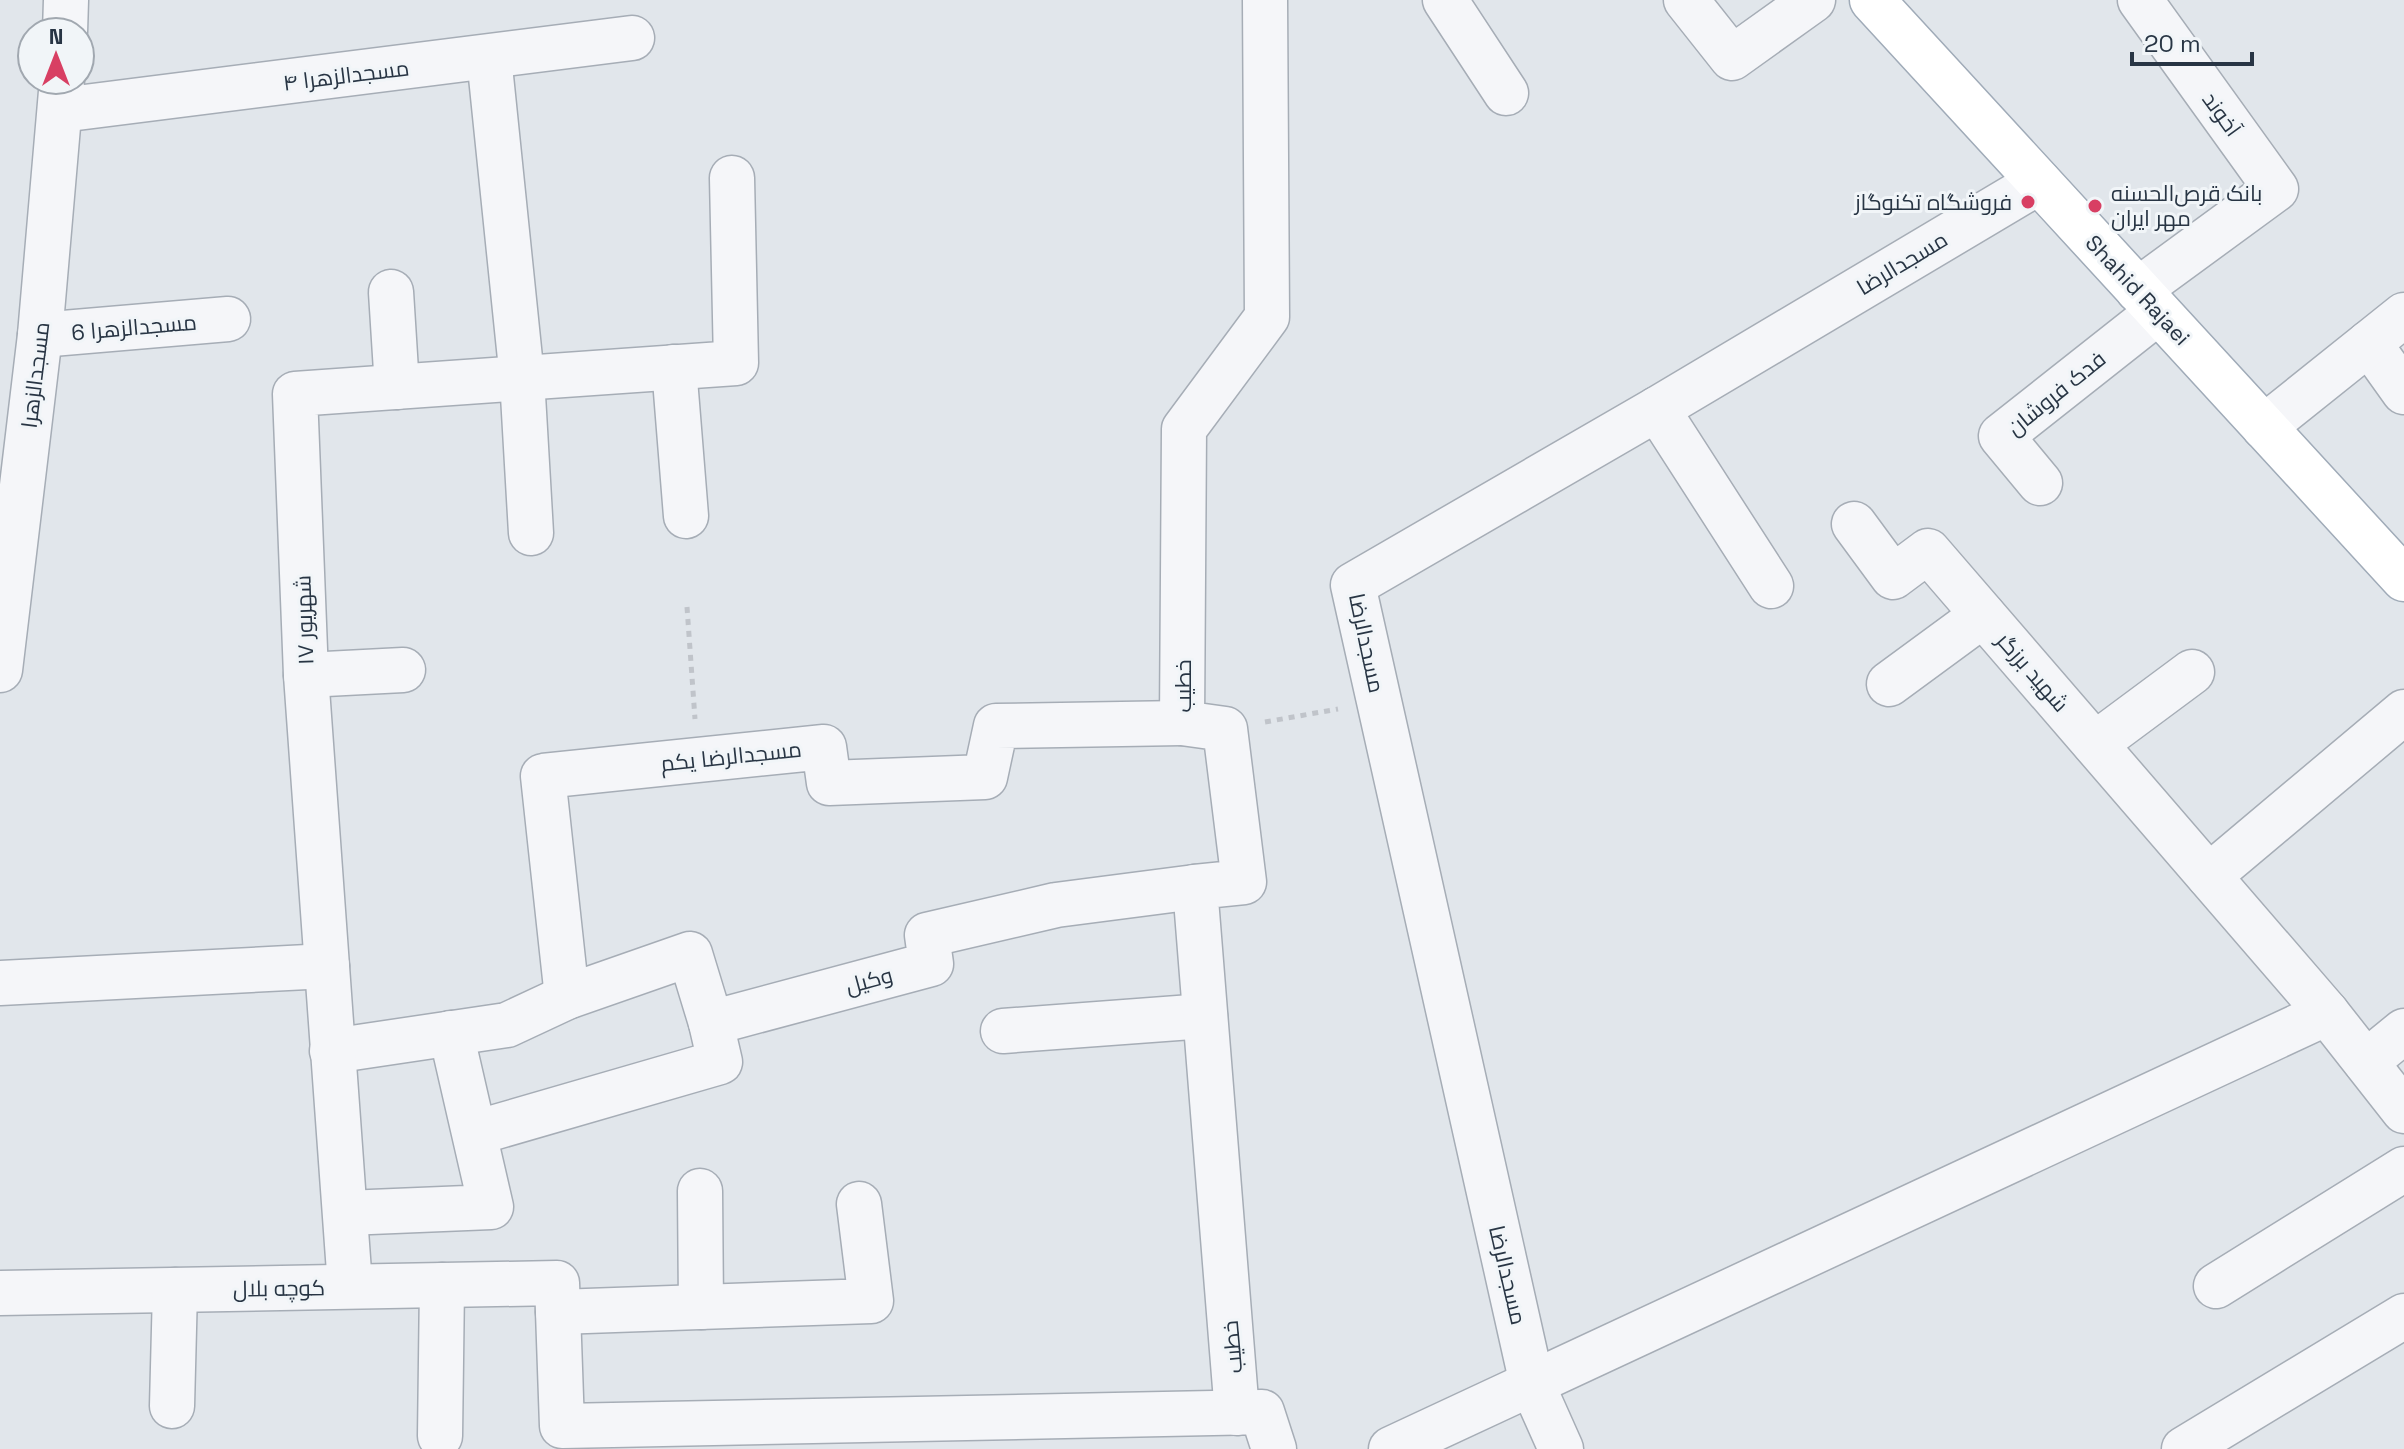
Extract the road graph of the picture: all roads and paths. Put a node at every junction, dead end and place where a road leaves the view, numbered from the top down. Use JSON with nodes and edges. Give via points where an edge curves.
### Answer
{"nodes":[{"id":1,"x":1265,"y":0,"type":"edge"},
{"id":2,"x":1445,"y":0,"type":"edge"},
{"id":3,"x":1686,"y":0,"type":"edge"},
{"id":4,"x":1813,"y":0,"type":"edge"},
{"id":5,"x":1872,"y":0,"type":"edge"},
{"id":6,"x":2146,"y":2,"type":"edge"},
{"id":7,"x":632,"y":38,"type":"dead end"},
{"id":8,"x":489,"y":57,"type":"junction"},
{"id":9,"x":96,"y":92,"type":"edge"},
{"id":10,"x":1506,"y":93,"type":"dead end"},
{"id":11,"x":62,"y":96,"type":"edge"},
{"id":12,"x":732,"y":178,"type":"dead end"},
{"id":13,"x":2039,"y":182,"type":"junction"},
{"id":14,"x":391,"y":292,"type":"dead end"},
{"id":15,"x":2148,"y":301,"type":"junction"},
{"id":16,"x":2404,"y":315,"type":"edge"},
{"id":17,"x":228,"y":319,"type":"dead end"},
{"id":18,"x":40,"y":335,"type":"junction"},
{"id":19,"x":2369,"y":343,"type":"junction"},
{"id":20,"x":674,"y":367,"type":"junction"},
{"id":21,"x":522,"y":378,"type":"junction"},
{"id":22,"x":397,"y":387,"type":"junction"},
{"id":23,"x":2404,"y":392,"type":"edge"},
{"id":24,"x":1657,"y":409,"type":"junction"},
{"id":25,"x":2264,"y":427,"type":"junction"},
{"id":26,"x":2040,"y":483,"type":"dead end"},
{"id":27,"x":686,"y":516,"type":"dead end"},
{"id":28,"x":1854,"y":524,"type":"dead end"},
{"id":29,"x":531,"y":533,"type":"dead end"},
{"id":30,"x":2404,"y":579,"type":"edge"},
{"id":31,"x":1771,"y":586,"type":"dead end"},
{"id":32,"x":687,"y":607,"type":"dead end"},
{"id":33,"x":1983,"y":615,"type":"junction"},
{"id":34,"x":0,"y":670,"type":"edge"},
{"id":35,"x":403,"y":670,"type":"dead end"},
{"id":36,"x":2192,"y":672,"type":"dead end"},
{"id":37,"x":306,"y":675,"type":"junction"},
{"id":38,"x":1889,"y":684,"type":"dead end"},
{"id":39,"x":1379,"y":702,"type":"junction"},
{"id":40,"x":2404,"y":712,"type":"edge"},
{"id":41,"x":1182,"y":723,"type":"junction"},
{"id":42,"x":1225,"y":729,"type":"junction"},
{"id":43,"x":2095,"y":744,"type":"junction"},
{"id":44,"x":698,"y":760,"type":"junction"},
{"id":45,"x":2209,"y":876,"type":"junction"},
{"id":46,"x":1195,"y":887,"type":"junction"},
{"id":47,"x":327,"y":966,"type":"junction"},
{"id":48,"x":0,"y":983,"type":"edge"},
{"id":49,"x":567,"y":997,"type":"junction"},
{"id":50,"x":2327,"y":1013,"type":"junction"},
{"id":51,"x":1205,"y":1016,"type":"junction"},
{"id":52,"x":711,"y":1023,"type":"junction"},
{"id":53,"x":1003,"y":1031,"type":"dead end"},
{"id":54,"x":2404,"y":1031,"type":"edge"},
{"id":55,"x":451,"y":1033,"type":"junction"},
{"id":56,"x":332,"y":1051,"type":"junction"},
{"id":57,"x":2366,"y":1062,"type":"junction"},
{"id":58,"x":2404,"y":1111,"type":"edge"},
{"id":59,"x":475,"y":1133,"type":"junction"},
{"id":60,"x":2404,"y":1169,"type":"edge"},
{"id":61,"x":700,"y":1191,"type":"dead end"},
{"id":62,"x":859,"y":1204,"type":"dead end"},
{"id":63,"x":346,"y":1213,"type":"junction"},
{"id":64,"x":442,"y":1285,"type":"junction"},
{"id":65,"x":350,"y":1286,"type":"junction"},
{"id":66,"x":2216,"y":1286,"type":"dead end"},
{"id":67,"x":175,"y":1290,"type":"junction"},
{"id":68,"x":0,"y":1293,"type":"edge"},
{"id":69,"x":558,"y":1297,"type":"junction"},
{"id":70,"x":701,"y":1307,"type":"junction"},
{"id":71,"x":2404,"y":1316,"type":"edge"},
{"id":72,"x":1532,"y":1384,"type":"junction"},
{"id":73,"x":172,"y":1406,"type":"dead end"},
{"id":74,"x":1237,"y":1413,"type":"junction"},
{"id":75,"x":1116,"y":1432,"type":"edge"},
{"id":76,"x":954,"y":1434,"type":"edge"},
{"id":77,"x":440,"y":1436,"type":"dead end"},
{"id":78,"x":1274,"y":1449,"type":"edge"},
{"id":79,"x":1391,"y":1449,"type":"edge"},
{"id":80,"x":1561,"y":1449,"type":"edge"},
{"id":81,"x":2184,"y":1449,"type":"edge"}],
"edges":[{"from":1,"to":41,"type":"street","name":"خطیب","via":[[1267,317],[1184,429]]},
{"from":2,"to":10,"type":"street"},
{"from":3,"to":4,"type":"street","via":[[1732,58]]},
{"from":5,"to":13,"type":"main road","name":"Shahid Rajaei"},
{"from":6,"to":15,"type":"street","name":"آخوند","via":[[2276,189]]},
{"from":7,"to":8,"type":"street","name":"مسجدالزهرا ۴"},
{"from":8,"to":9,"type":"street","name":"مسجدالزهرا ۴"},
{"from":8,"to":21,"type":"street"},
{"from":11,"to":18,"type":"street","name":"مسجدالزهرا"},
{"from":12,"to":20,"type":"street","name":"۱۷ شهریور","via":[[736,363]]},
{"from":13,"to":15,"type":"main road","name":"Shahid Rajaei"},
{"from":13,"to":24,"type":"street","name":"مسجدالرضا"},
{"from":14,"to":22,"type":"street"},
{"from":15,"to":25,"type":"main road","name":"Shahid Rajaei"},
{"from":15,"to":26,"type":"street","name":"فدک فروشان","via":[[2001,436]]},
{"from":16,"to":19,"type":"street"},
{"from":17,"to":18,"type":"street","name":"مسجدالزهرا 6"},
{"from":18,"to":34,"type":"street","name":"مسجدالزهرا"},
{"from":19,"to":23,"type":"street"},
{"from":19,"to":25,"type":"street"},
{"from":20,"to":21,"type":"street","name":"۱۷ شهریور"},
{"from":20,"to":27,"type":"street"},
{"from":21,"to":22,"type":"street","name":"۱۷ شهریور"},
{"from":21,"to":29,"type":"street"},
{"from":22,"to":37,"type":"street","name":"۱۷ شهریور","via":[[295,394]]},
{"from":24,"to":31,"type":"street"},
{"from":24,"to":39,"type":"street","name":"مسجدالرضا","via":[[1353,585]]},
{"from":25,"to":30,"type":"main road","name":"Shahid Rajaei"},
{"from":28,"to":33,"type":"street","name":"شهید برزگر","via":[[1893,577],[1928,551]]},
{"from":32,"to":44,"type":"path"},
{"from":33,"to":38,"type":"street"},
{"from":33,"to":43,"type":"street","name":"شهید برزگر"},
{"from":35,"to":37,"type":"street"},
{"from":36,"to":43,"type":"street"},
{"from":37,"to":47,"type":"street","name":"۱۷ شهریور"},
{"from":39,"to":42,"type":"path"},
{"from":39,"to":72,"type":"street","name":"مسجدالرضا"},
{"from":40,"to":45,"type":"street"},
{"from":41,"to":42,"type":"street","name":"خطیب"},
{"from":41,"to":44,"type":"street","name":"مسجدالرضا یکم","via":[[996,726],[985,777],[829,783],[824,747]]},
{"from":42,"to":46,"type":"street","name":"خطیب","via":[[1244,882]]},
{"from":43,"to":45,"type":"street","name":"شهید برزگر"},
{"from":44,"to":49,"type":"street","name":"مسجدالرضا یکم","via":[[543,776]]},
{"from":45,"to":50,"type":"street","name":"شهید برزگر"},
{"from":46,"to":51,"type":"street","name":"خطیب"},
{"from":46,"to":52,"type":"street","name":"وکیل","via":[[1056,905],[927,935],[931,964]]},
{"from":47,"to":48,"type":"street"},
{"from":47,"to":56,"type":"street","name":"۱۷ شهریور"},
{"from":49,"to":52,"type":"street","via":[[690,954]]},
{"from":49,"to":55,"type":"street","via":[[507,1025]]},
{"from":50,"to":57,"type":"street","name":"شهید برزگر"},
{"from":50,"to":72,"type":"street"},
{"from":51,"to":53,"type":"street"},
{"from":51,"to":74,"type":"street","name":"خطیب"},
{"from":52,"to":59,"type":"street","via":[[720,1062]]},
{"from":54,"to":57,"type":"street"},
{"from":55,"to":56,"type":"street"},
{"from":55,"to":59,"type":"street"},
{"from":56,"to":63,"type":"street","name":"۱۷ شهریور"},
{"from":57,"to":58,"type":"street","name":"شهید برزگر"},
{"from":59,"to":63,"type":"street","via":[[491,1207]]},
{"from":60,"to":66,"type":"street"},
{"from":61,"to":70,"type":"street"},
{"from":62,"to":70,"type":"street","name":"کوچه بلال","via":[[871,1301]]},
{"from":63,"to":65,"type":"street","name":"۱۷ شهریور"},
{"from":64,"to":65,"type":"street","name":"کوچه بلال"},
{"from":64,"to":69,"type":"street","name":"کوچه بلال"},
{"from":64,"to":77,"type":"street"},
{"from":65,"to":67,"type":"street","name":"کوچه بلال"},
{"from":67,"to":68,"type":"street","name":"کوچه بلال"},
{"from":67,"to":73,"type":"street"},
{"from":69,"to":70,"type":"street","name":"کوچه بلال"},
{"from":69,"to":76,"type":"street","via":[[562,1426]]},
{"from":71,"to":81,"type":"street"},
{"from":72,"to":79,"type":"street"},
{"from":72,"to":80,"type":"street","name":"مسجدالرضا"},
{"from":74,"to":75,"type":"street"},
{"from":74,"to":78,"type":"street","via":[[1262,1412]]},
{"from":75,"to":76,"type":"street"}]}
